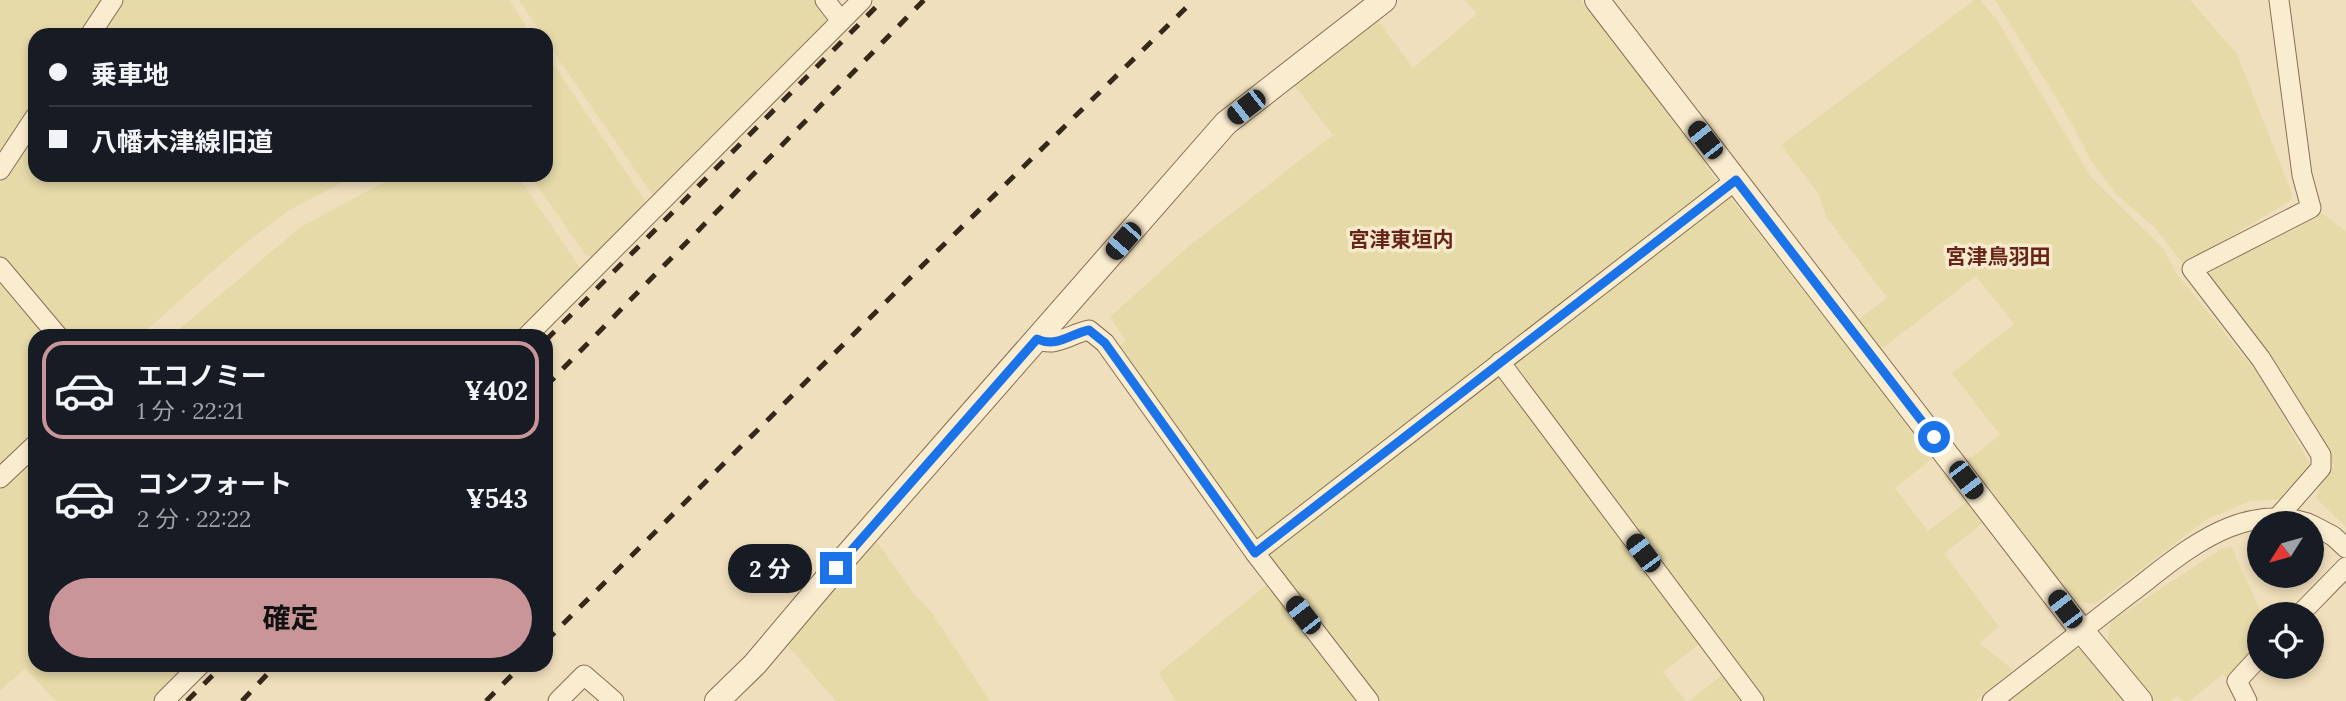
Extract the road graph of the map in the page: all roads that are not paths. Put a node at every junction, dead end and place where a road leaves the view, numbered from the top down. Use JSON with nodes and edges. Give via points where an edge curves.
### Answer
{"nodes":[{"id":1,"x":113,"y":0,"type":"edge"},
{"id":2,"x":825,"y":0,"type":"edge"},
{"id":3,"x":862,"y":0,"type":"edge"},
{"id":4,"x":1384,"y":0,"type":"edge"},
{"id":5,"x":1597,"y":0,"type":"edge"},
{"id":6,"x":2279,"y":0,"type":"edge"},
{"id":7,"x":841,"y":21,"type":"junction"},
{"id":8,"x":95,"y":28,"type":"edge"},
{"id":9,"x":28,"y":128,"type":"edge"},
{"id":10,"x":0,"y":170,"type":"edge"},
{"id":11,"x":1736,"y":180,"type":"junction"},
{"id":12,"x":0,"y":267,"type":"edge"},
{"id":13,"x":52,"y":329,"type":"edge"},
{"id":14,"x":534,"y":329,"type":"edge"},
{"id":15,"x":1037,"y":339,"type":"junction"},
{"id":16,"x":1500,"y":362,"type":"junction"},
{"id":17,"x":28,"y":452,"type":"edge"},
{"id":18,"x":0,"y":478,"type":"edge"},
{"id":19,"x":2283,"y":511,"type":"edge"},
{"id":20,"x":2247,"y":522,"type":"edge"},
{"id":21,"x":2324,"y":531,"type":"edge"},
{"id":22,"x":2346,"y":548,"type":"edge"},
{"id":23,"x":1255,"y":553,"type":"junction"},
{"id":24,"x":2346,"y":567,"type":"edge"},
{"id":25,"x":2312,"y":602,"type":"edge"},
{"id":26,"x":2082,"y":631,"type":"junction"},
{"id":27,"x":2247,"y":670,"type":"edge"},
{"id":28,"x":193,"y":672,"type":"edge"},
{"id":29,"x":164,"y":701,"type":"edge"},
{"id":30,"x":558,"y":701,"type":"edge"},
{"id":31,"x":614,"y":701,"type":"edge"},
{"id":32,"x":718,"y":701,"type":"edge"},
{"id":33,"x":1369,"y":701,"type":"edge"},
{"id":34,"x":1754,"y":701,"type":"edge"},
{"id":35,"x":1992,"y":701,"type":"edge"},
{"id":36,"x":2140,"y":701,"type":"edge"},
{"id":37,"x":2247,"y":701,"type":"edge"}],
"edges":[{"from":1,"to":8,"type":"street"},
{"from":2,"to":7,"type":"street"},
{"from":3,"to":7,"type":"street"},
{"from":4,"to":15,"type":"street","via":[[1226,123]]},
{"from":5,"to":11,"type":"street"},
{"from":6,"to":19,"type":"street","via":[[2302,175],[2311,208],[2192,269],[2261,359],[2321,455],[2321,468]]},
{"from":7,"to":14,"type":"street"},
{"from":9,"to":10,"type":"street"},
{"from":11,"to":16,"type":"street"},
{"from":11,"to":26,"type":"street"},
{"from":12,"to":13,"type":"street"},
{"from":15,"to":23,"type":"street","via":[[1047,344],[1083,331],[1095,333]]},
{"from":15,"to":32,"type":"street"},
{"from":16,"to":23,"type":"street"},
{"from":16,"to":34,"type":"street"},
{"from":17,"to":18,"type":"street"},
{"from":20,"to":26,"type":"street","via":[[2214,534],[2175,559]]},
{"from":21,"to":22,"type":"street"},
{"from":23,"to":33,"type":"street"},
{"from":24,"to":25,"type":"street"},
{"from":26,"to":35,"type":"street"},
{"from":26,"to":36,"type":"street"},
{"from":27,"to":37,"type":"street","via":[[2237,681]]},
{"from":28,"to":29,"type":"street"},
{"from":30,"to":31,"type":"street","via":[[584,675]]}]}
